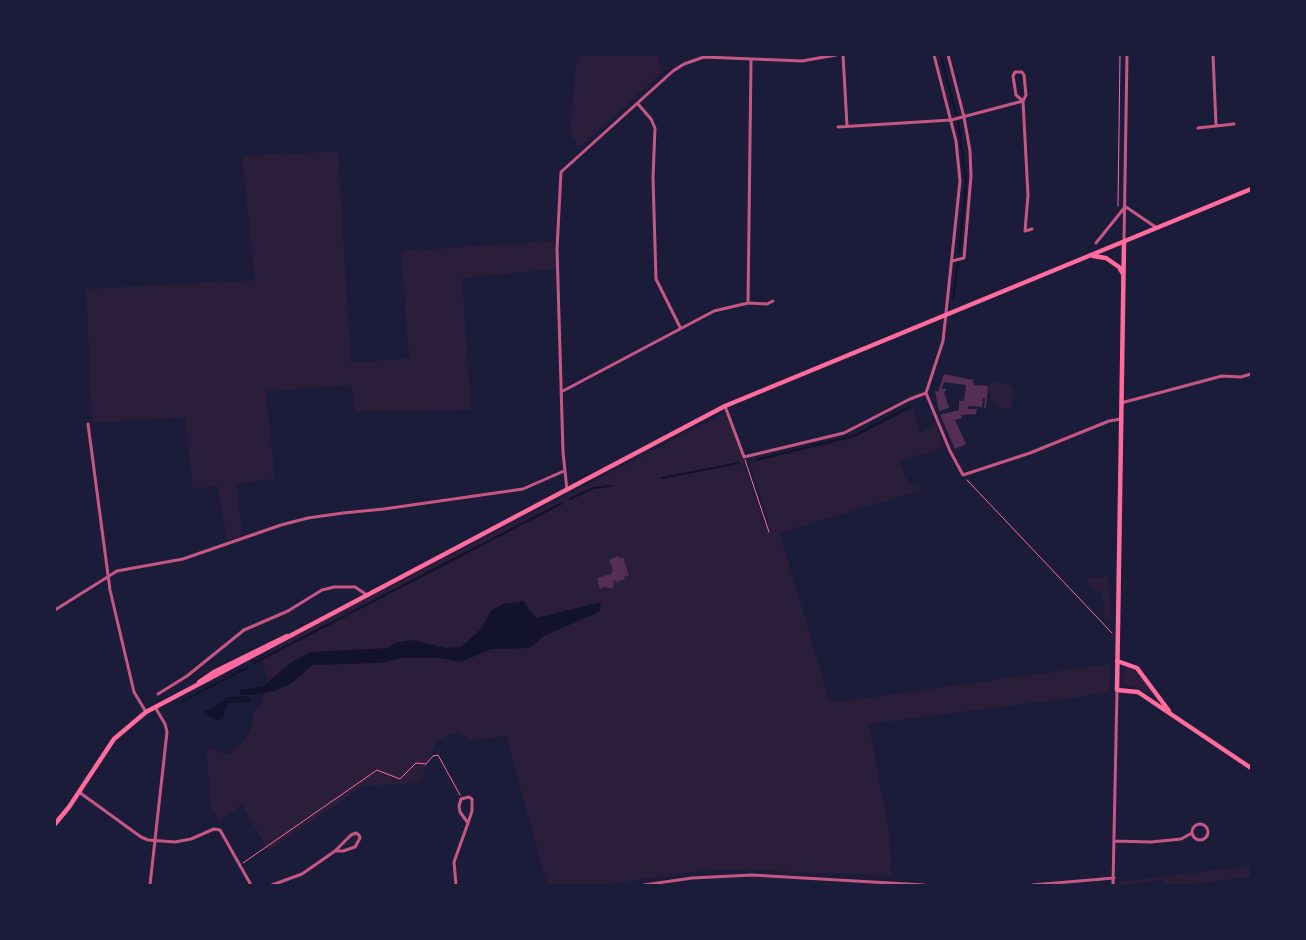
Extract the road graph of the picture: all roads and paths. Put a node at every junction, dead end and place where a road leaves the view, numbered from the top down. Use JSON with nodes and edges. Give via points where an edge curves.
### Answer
{"nodes":[{"id":1,"x":836,"y":55,"type":"edge"},
{"id":2,"x":843,"y":55,"type":"edge"},
{"id":3,"x":934,"y":55,"type":"edge"},
{"id":4,"x":948,"y":55,"type":"edge"},
{"id":5,"x":1120,"y":55,"type":"edge"},
{"id":6,"x":1127,"y":55,"type":"edge"},
{"id":7,"x":1212,"y":55,"type":"edge"},
{"id":8,"x":751,"y":60,"type":"junction"},
{"id":9,"x":1023,"y":101,"type":"junction"},
{"id":10,"x":638,"y":104,"type":"junction"},
{"id":11,"x":964,"y":117,"type":"junction"},
{"id":12,"x":952,"y":120,"type":"junction"},
{"id":13,"x":1234,"y":124,"type":"dead end"},
{"id":14,"x":1216,"y":125,"type":"junction"},
{"id":15,"x":847,"y":126,"type":"junction"},
{"id":16,"x":838,"y":127,"type":"dead end"},
{"id":17,"x":1198,"y":128,"type":"dead end"},
{"id":18,"x":1251,"y":189,"type":"edge"},
{"id":19,"x":1118,"y":206,"type":"dead end"},
{"id":20,"x":1125,"y":207,"type":"junction"},
{"id":21,"x":1157,"y":228,"type":"junction"},
{"id":22,"x":1032,"y":229,"type":"dead end"},
{"id":23,"x":1124,"y":242,"type":"junction"},
{"id":24,"x":1096,"y":243,"type":"dead end"},
{"id":25,"x":1085,"y":258,"type":"junction"},
{"id":26,"x":952,"y":261,"type":"junction"},
{"id":27,"x":1124,"y":276,"type":"junction"},
{"id":28,"x":773,"y":301,"type":"dead end"},
{"id":29,"x":748,"y":303,"type":"junction"},
{"id":30,"x":946,"y":314,"type":"junction"},
{"id":31,"x":680,"y":327,"type":"junction"},
{"id":32,"x":1251,"y":374,"type":"edge"},
{"id":33,"x":562,"y":392,"type":"junction"},
{"id":34,"x":926,"y":393,"type":"junction"},
{"id":35,"x":1122,"y":403,"type":"junction"},
{"id":36,"x":725,"y":406,"type":"junction"},
{"id":37,"x":1121,"y":419,"type":"junction"},
{"id":38,"x":88,"y":424,"type":"dead end"},
{"id":39,"x":744,"y":457,"type":"junction"},
{"id":40,"x":564,"y":472,"type":"junction"},
{"id":41,"x":963,"y":475,"type":"junction"},
{"id":42,"x":567,"y":490,"type":"junction"},
{"id":43,"x":769,"y":532,"type":"dead end"},
{"id":44,"x":108,"y":578,"type":"junction"},
{"id":45,"x":367,"y":595,"type":"junction"},
{"id":46,"x":55,"y":610,"type":"edge"},
{"id":47,"x":1118,"y":638,"type":"junction"},
{"id":48,"x":1117,"y":661,"type":"junction"},
{"id":49,"x":1117,"y":690,"type":"junction"},
{"id":50,"x":158,"y":694,"type":"dead end"},
{"id":51,"x":155,"y":707,"type":"junction"},
{"id":52,"x":1169,"y":711,"type":"junction"},
{"id":53,"x":146,"y":712,"type":"junction"},
{"id":54,"x":1251,"y":768,"type":"edge"},
{"id":55,"x":79,"y":792,"type":"junction"},
{"id":56,"x":461,"y":799,"type":"junction"},
{"id":57,"x":468,"y":823,"type":"junction"},
{"id":58,"x":55,"y":824,"type":"edge"},
{"id":59,"x":1192,"y":833,"type":"junction"},
{"id":60,"x":155,"y":841,"type":"junction"},
{"id":61,"x":1114,"y":841,"type":"junction"},
{"id":62,"x":334,"y":851,"type":"junction"},
{"id":63,"x":240,"y":864,"type":"junction"},
{"id":64,"x":1114,"y":878,"type":"junction"},
{"id":65,"x":867,"y":883,"type":"edge"},
{"id":66,"x":150,"y":885,"type":"edge"},
{"id":67,"x":251,"y":885,"type":"edge"},
{"id":68,"x":272,"y":885,"type":"edge"},
{"id":69,"x":456,"y":885,"type":"edge"},
{"id":70,"x":644,"y":885,"type":"edge"},
{"id":71,"x":924,"y":885,"type":"edge"},
{"id":72,"x":1032,"y":885,"type":"edge"},
{"id":73,"x":1113,"y":885,"type":"edge"}],
"edges":[{"from":1,"to":8,"type":"street","via":[[802,61]]},
{"from":2,"to":15,"type":"street"},
{"from":3,"to":12,"type":"street"},
{"from":4,"to":11,"type":"street"},
{"from":5,"to":19,"type":"path"},
{"from":6,"to":20,"type":"street"},
{"from":7,"to":14,"type":"street"},
{"from":8,"to":10,"type":"street","via":[[704,57],[684,64]]},
{"from":8,"to":29,"type":"street"},
{"from":9,"to":9,"type":"street","via":[[1026,95],[1024,76],[1022,72],[1015,72],[1016,95]]},
{"from":9,"to":11,"type":"street"},
{"from":9,"to":22,"type":"street","via":[[1028,194],[1025,231]]},
{"from":10,"to":31,"type":"street","via":[[656,128],[653,178],[656,278]]},
{"from":10,"to":33,"type":"street","via":[[561,172],[557,249]]},
{"from":11,"to":12,"type":"street"},
{"from":11,"to":26,"type":"street","via":[[970,159],[969,214],[964,258]]},
{"from":12,"to":15,"type":"street"},
{"from":12,"to":26,"type":"street","via":[[960,182]]},
{"from":13,"to":14,"type":"street"},
{"from":14,"to":17,"type":"street"},
{"from":15,"to":16,"type":"street"},
{"from":18,"to":21,"type":"main road"},
{"from":20,"to":21,"type":"street"},
{"from":20,"to":23,"type":"street"},
{"from":20,"to":24,"type":"street"},
{"from":21,"to":23,"type":"main road"},
{"from":23,"to":25,"type":"main road"},
{"from":23,"to":27,"type":"main road"},
{"from":25,"to":27,"type":"main road","via":[[1106,258],[1119,267]]},
{"from":25,"to":30,"type":"main road"},
{"from":26,"to":30,"type":"street"},
{"from":27,"to":35,"type":"main road"},
{"from":28,"to":29,"type":"street","via":[[767,304]]},
{"from":29,"to":31,"type":"street","via":[[714,311]]},
{"from":30,"to":34,"type":"street","via":[[942,345]]},
{"from":30,"to":36,"type":"main road"},
{"from":31,"to":33,"type":"street"},
{"from":32,"to":35,"type":"street","via":[[1222,376]]},
{"from":33,"to":40,"type":"street"},
{"from":34,"to":39,"type":"street","via":[[844,433]]},
{"from":34,"to":41,"type":"street"},
{"from":35,"to":37,"type":"main road"},
{"from":36,"to":39,"type":"street"},
{"from":36,"to":42,"type":"main road"},
{"from":37,"to":41,"type":"street","via":[[1109,420],[1030,454]]},
{"from":37,"to":47,"type":"main road"},
{"from":38,"to":44,"type":"street"},
{"from":39,"to":43,"type":"path"},
{"from":40,"to":42,"type":"street"},
{"from":40,"to":44,"type":"street","via":[[523,489],[308,518],[183,559],[118,571]]},
{"from":41,"to":47,"type":"path"},
{"from":42,"to":45,"type":"main road"},
{"from":44,"to":46,"type":"street"},
{"from":44,"to":53,"type":"street","via":[[134,692]]},
{"from":45,"to":50,"type":"street","via":[[355,587],[322,590],[288,611],[244,630],[187,676]]},
{"from":45,"to":51,"type":"main road","via":[[214,672]]},
{"from":47,"to":48,"type":"main road"},
{"from":48,"to":49,"type":"main road"},
{"from":48,"to":52,"type":"main road","via":[[1137,668]]},
{"from":49,"to":52,"type":"main road","via":[[1138,692]]},
{"from":49,"to":61,"type":"street"},
{"from":51,"to":53,"type":"main road"},
{"from":51,"to":60,"type":"street","via":[[167,732]]},
{"from":52,"to":54,"type":"main road"},
{"from":53,"to":55,"type":"main road","via":[[114,739]]},
{"from":55,"to":58,"type":"main road"},
{"from":55,"to":60,"type":"street","via":[[141,837]]},
{"from":56,"to":57,"type":"street","via":[[460,812]]},
{"from":56,"to":57,"type":"street","via":[[472,799]]},
{"from":56,"to":63,"type":"path","via":[[438,755],[426,764],[416,763],[400,779],[377,770]]},
{"from":57,"to":69,"type":"street","via":[[454,862]]},
{"from":59,"to":59,"type":"street","via":[[1195,838],[1203,839],[1208,829],[1197,824]]},
{"from":59,"to":61,"type":"street","via":[[1181,839]]},
{"from":60,"to":63,"type":"street","via":[[184,841],[218,829],[223,832]]},
{"from":60,"to":66,"type":"street"},
{"from":61,"to":64,"type":"street"},
{"from":62,"to":62,"type":"street","via":[[355,847],[359,835],[351,835]]},
{"from":62,"to":68,"type":"street","via":[[302,874]]},
{"from":63,"to":67,"type":"street"},
{"from":64,"to":72,"type":"street"},
{"from":64,"to":73,"type":"street"},
{"from":65,"to":70,"type":"street","via":[[752,875],[692,878]]},
{"from":65,"to":71,"type":"street"}]}
